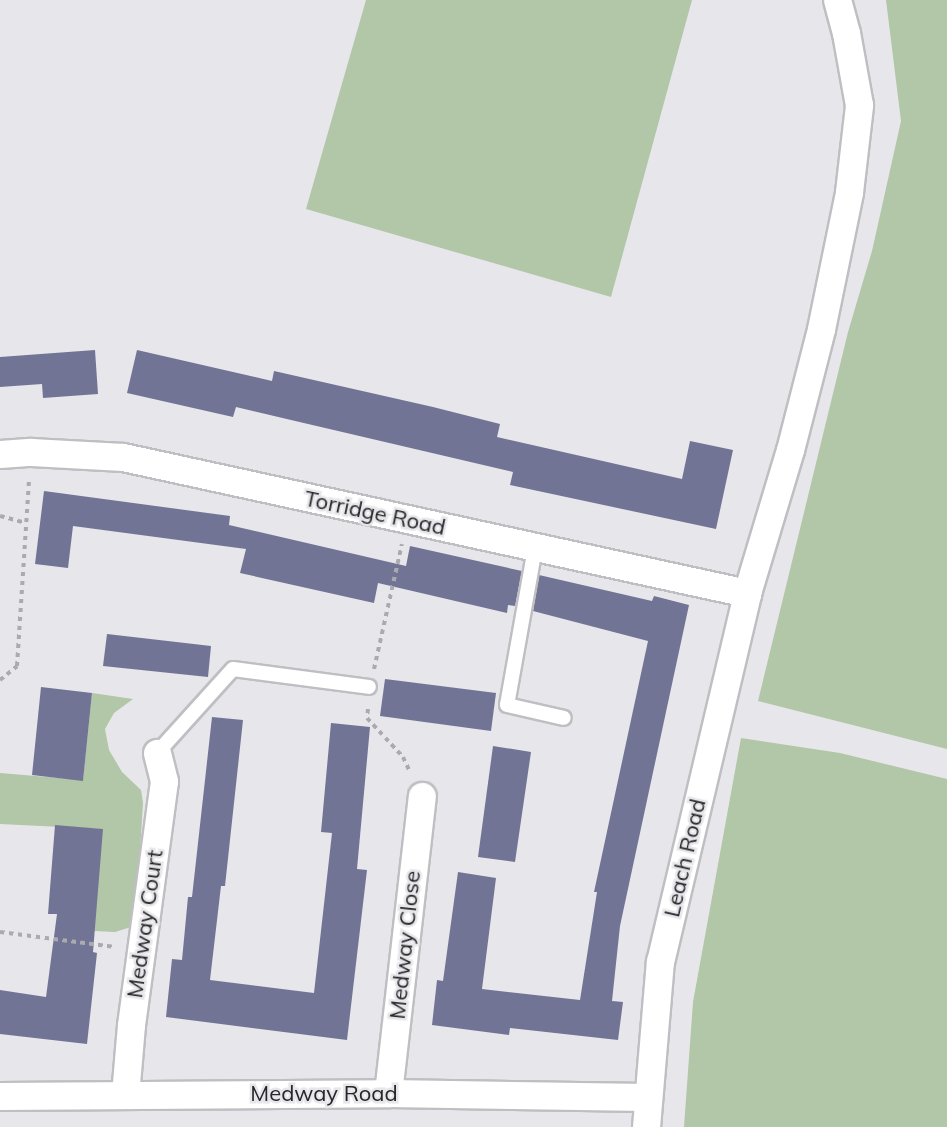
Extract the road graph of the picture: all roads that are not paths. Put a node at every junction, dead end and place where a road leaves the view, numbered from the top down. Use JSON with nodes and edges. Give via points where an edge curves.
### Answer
{"nodes":[{"id":1,"x":837,"y":0,"type":"edge"},
{"id":2,"x":0,"y":454,"type":"edge"},
{"id":3,"x":535,"y":548,"type":"junction"},
{"id":4,"x":747,"y":593,"type":"junction"},
{"id":5,"x":369,"y":687,"type":"road end"},
{"id":6,"x":564,"y":718,"type":"dead end"},
{"id":7,"x":157,"y":753,"type":"joint"},
{"id":8,"x":422,"y":796,"type":"road end"},
{"id":9,"x":388,"y":1094,"type":"junction"},
{"id":10,"x":125,"y":1095,"type":"junction"},
{"id":11,"x":0,"y":1096,"type":"edge"},
{"id":12,"x":647,"y":1097,"type":"junction"},
{"id":13,"x":646,"y":1127,"type":"edge"}],
"edges":[{"from":1,"to":4,"type":"street","name":"Leach Road","via":[[859,105],[849,192],[821,329]]},
{"from":2,"to":3,"type":"street","name":"Torridge Road","via":[[31,452],[123,458]]},
{"from":3,"to":4,"type":"street","name":"Torridge Road"},
{"from":3,"to":6,"type":"lane","via":[[507,705]]},
{"from":4,"to":12,"type":"street","name":"Leach Road","via":[[660,962]]},
{"from":5,"to":7,"type":"lane","via":[[233,669]]},
{"from":7,"to":10,"type":"street","name":"Medway Court","via":[[164,781]]},
{"from":8,"to":9,"type":"street","name":"Medway Close"},
{"from":9,"to":10,"type":"street","name":"Medway Road"},
{"from":9,"to":12,"type":"street","name":"Medway Road"},
{"from":10,"to":11,"type":"street","name":"Medway Road"},
{"from":12,"to":13,"type":"street","name":"Leach Road"}]}
